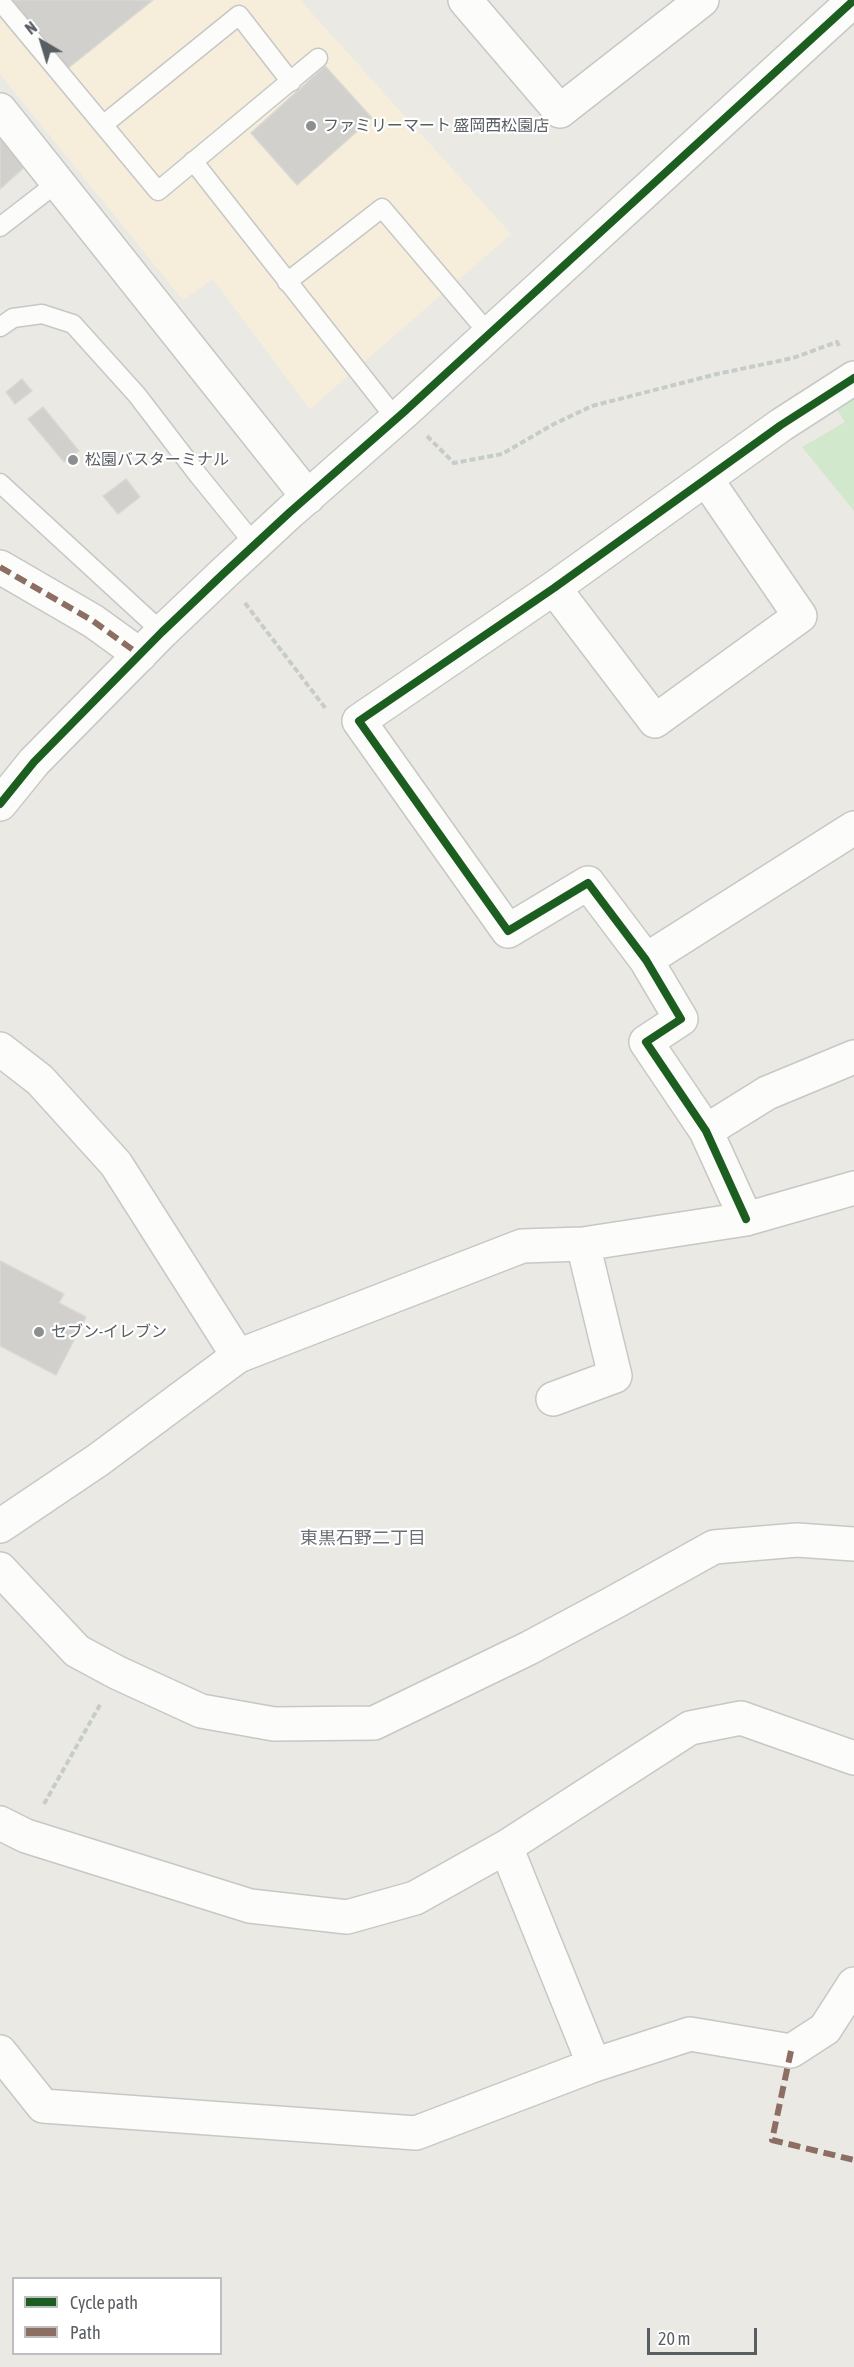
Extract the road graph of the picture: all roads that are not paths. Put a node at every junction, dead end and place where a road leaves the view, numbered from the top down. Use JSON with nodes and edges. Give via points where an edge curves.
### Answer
{"nodes":[{"id":1,"x":465,"y":0,"type":"edge"},
{"id":2,"x":702,"y":0,"type":"edge"},
{"id":3,"x":854,"y":0,"type":"edge"},
{"id":4,"x":0,"y":1,"type":"edge"},
{"id":5,"x":318,"y":58,"type":"dead end"},
{"id":6,"x":291,"y":82,"type":"junction"},
{"id":7,"x":0,"y":110,"type":"edge"},
{"id":8,"x":104,"y":125,"type":"junction"},
{"id":9,"x":194,"y":161,"type":"junction"},
{"id":10,"x":58,"y":182,"type":"junction"},
{"id":11,"x":0,"y":227,"type":"edge"},
{"id":12,"x":287,"y":282,"type":"junction"},
{"id":13,"x":0,"y":327,"type":"edge"},
{"id":14,"x":489,"y":334,"type":"junction"},
{"id":15,"x":848,"y":365,"type":"edge"},
{"id":16,"x":400,"y":416,"type":"junction"},
{"id":17,"x":706,"y":479,"type":"junction"},
{"id":18,"x":0,"y":483,"type":"edge"},
{"id":19,"x":308,"y":496,"type":"junction"},
{"id":20,"x":255,"y":545,"type":"junction"},
{"id":21,"x":0,"y":567,"type":"edge"},
{"id":22,"x":554,"y":588,"type":"junction"},
{"id":23,"x":151,"y":643,"type":"junction"},
{"id":24,"x":0,"y":804,"type":"edge"},
{"id":25,"x":854,"y":828,"type":"edge"},
{"id":26,"x":646,"y":960,"type":"junction"},
{"id":27,"x":0,"y":1049,"type":"edge"},
{"id":28,"x":854,"y":1057,"type":"edge"},
{"id":29,"x":706,"y":1131,"type":"junction"},
{"id":30,"x":854,"y":1188,"type":"edge"},
{"id":31,"x":746,"y":1219,"type":"junction"},
{"id":32,"x":583,"y":1244,"type":"junction"},
{"id":33,"x":238,"y":1356,"type":"junction"},
{"id":34,"x":553,"y":1399,"type":"dead end"},
{"id":35,"x":0,"y":1526,"type":"edge"},
{"id":36,"x":854,"y":1544,"type":"edge"},
{"id":37,"x":0,"y":1569,"type":"edge"},
{"id":38,"x":854,"y":1758,"type":"edge"},
{"id":39,"x":13,"y":1829,"type":"edge"},
{"id":40,"x":506,"y":1847,"type":"junction"},
{"id":41,"x":854,"y":1984,"type":"edge"},
{"id":42,"x":0,"y":2052,"type":"edge"},
{"id":43,"x":594,"y":2065,"type":"junction"}],
"edges":[{"from":1,"to":2,"type":"street","via":[[560,111]]},
{"from":3,"to":14,"type":"street"},
{"from":4,"to":8,"type":"lane"},
{"from":5,"to":6,"type":"lane"},
{"from":6,"to":8,"type":"lane","via":[[239,15]]},
{"from":6,"to":9,"type":"lane"},
{"from":7,"to":10,"type":"street"},
{"from":8,"to":9,"type":"lane","via":[[158,191]]},
{"from":9,"to":12,"type":"lane"},
{"from":10,"to":11,"type":"lane"},
{"from":10,"to":19,"type":"street"},
{"from":12,"to":14,"type":"lane","via":[[382,208]]},
{"from":12,"to":16,"type":"lane"},
{"from":13,"to":20,"type":"lane","via":[[13,318],[42,315],[73,324],[137,395]]},
{"from":14,"to":16,"type":"street"},
{"from":15,"to":17,"type":"street","via":[[781,425]]},
{"from":16,"to":19,"type":"street"},
{"from":17,"to":22,"type":"street"},
{"from":17,"to":22,"type":"street","via":[[800,616],[656,721]]},
{"from":18,"to":23,"type":"lane"},
{"from":19,"to":20,"type":"street"},
{"from":20,"to":23,"type":"street"},
{"from":21,"to":23,"type":"street","via":[[93,621]]},
{"from":22,"to":26,"type":"street","via":[[359,721],[508,931],[588,882]]},
{"from":23,"to":24,"type":"street","via":[[34,762]]},
{"from":25,"to":26,"type":"street"},
{"from":26,"to":29,"type":"street","via":[[681,1019],[646,1042]]},
{"from":27,"to":33,"type":"street","via":[[40,1080],[116,1164]]},
{"from":28,"to":29,"type":"street","via":[[768,1092]]},
{"from":29,"to":31,"type":"street"},
{"from":30,"to":31,"type":"street"},
{"from":31,"to":32,"type":"street"},
{"from":32,"to":33,"type":"street","via":[[522,1246]]},
{"from":32,"to":34,"type":"street","via":[[615,1376]]},
{"from":33,"to":35,"type":"street","via":[[98,1460]]},
{"from":36,"to":37,"type":"street","via":[[797,1540],[714,1546],[540,1642],[374,1722],[274,1724],[201,1711],[77,1650]]},
{"from":38,"to":40,"type":"street","via":[[741,1718],[690,1728]]},
{"from":39,"to":40,"type":"street","via":[[250,1906],[347,1917],[415,1898]]},
{"from":40,"to":43,"type":"street"},
{"from":41,"to":43,"type":"street","via":[[825,2029],[791,2051],[690,2034]]},
{"from":42,"to":43,"type":"street","via":[[43,2106],[416,2133]]}]}
